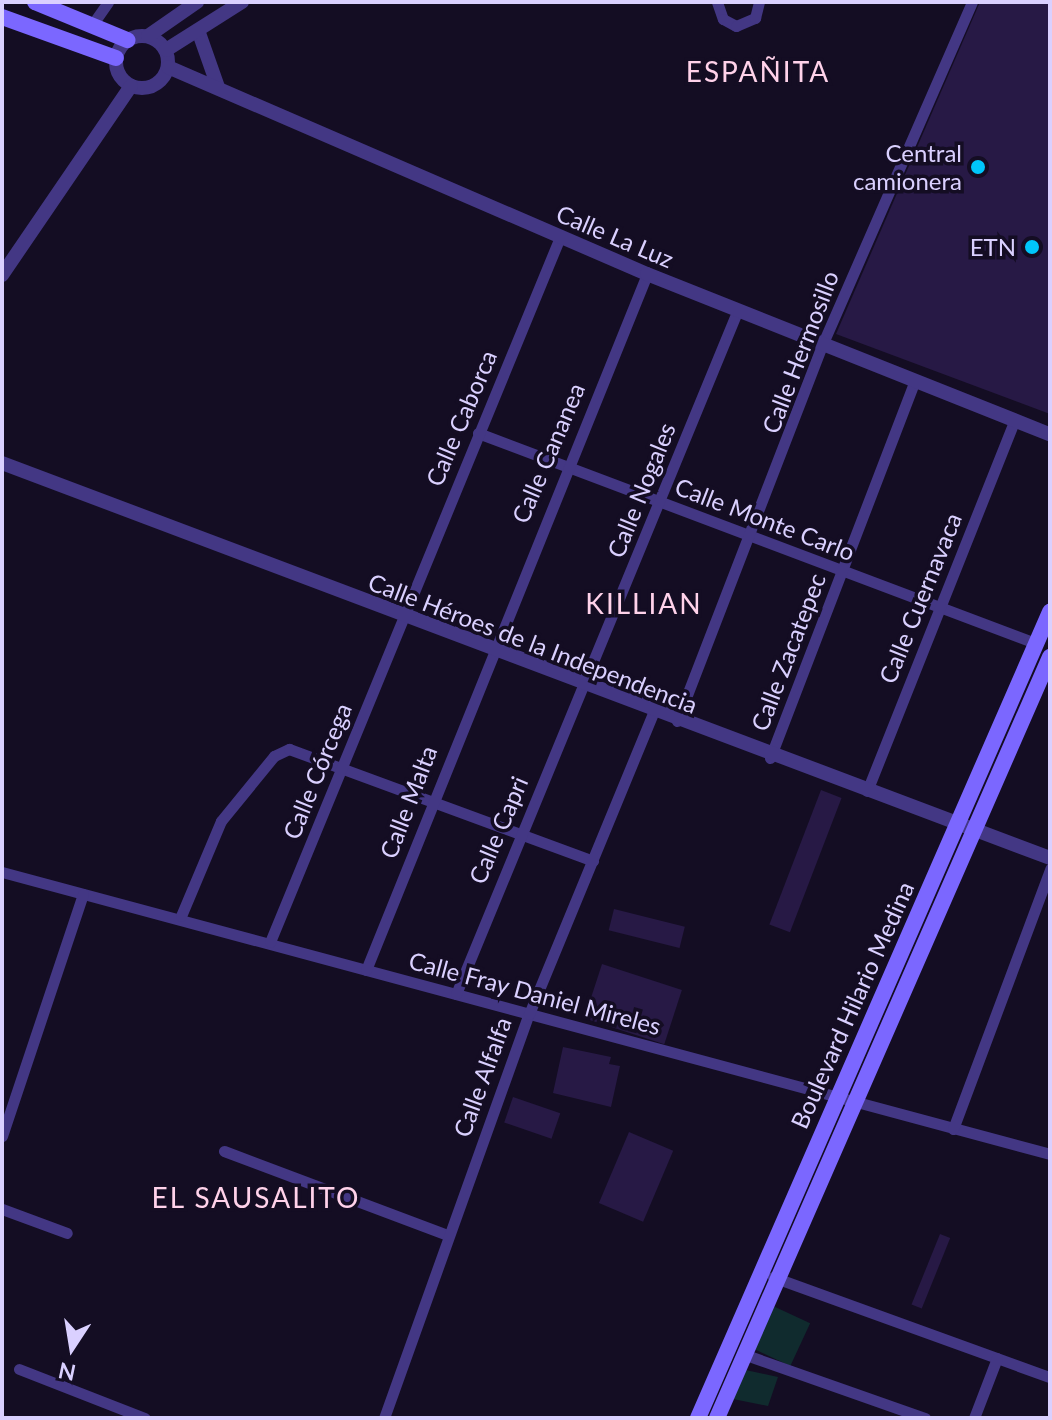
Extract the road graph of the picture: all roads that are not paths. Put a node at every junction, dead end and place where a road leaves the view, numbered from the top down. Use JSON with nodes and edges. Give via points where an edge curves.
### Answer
{"nodes":[{"id":1,"x":35,"y":2,"type":"edge"},
{"id":2,"x":108,"y":2,"type":"edge"},
{"id":3,"x":197,"y":2,"type":"edge"},
{"id":4,"x":242,"y":2,"type":"edge"},
{"id":5,"x":717,"y":2,"type":"edge"},
{"id":6,"x":759,"y":2,"type":"edge"},
{"id":7,"x":972,"y":2,"type":"edge"},
{"id":8,"x":2,"y":17,"type":"edge"},
{"id":9,"x":92,"y":25,"type":"junction"},
{"id":10,"x":199,"y":33,"type":"junction"},
{"id":11,"x":148,"y":36,"type":"junction"},
{"id":12,"x":127,"y":40,"type":"junction"},
{"id":13,"x":166,"y":50,"type":"junction"},
{"id":14,"x":116,"y":58,"type":"junction"},
{"id":15,"x":168,"y":67,"type":"junction"},
{"id":16,"x":131,"y":86,"type":"junction"},
{"id":17,"x":218,"y":87,"type":"junction"},
{"id":18,"x":560,"y":237,"type":"junction"},
{"id":19,"x":647,"y":274,"type":"junction"},
{"id":20,"x":2,"y":275,"type":"edge"},
{"id":21,"x":737,"y":312,"type":"junction"},
{"id":22,"x":823,"y":343,"type":"junction"},
{"id":23,"x":915,"y":381,"type":"junction"},
{"id":24,"x":1014,"y":421,"type":"junction"},
{"id":25,"x":478,"y":433,"type":"junction"},
{"id":26,"x":1050,"y":434,"type":"edge"},
{"id":27,"x":2,"y":463,"type":"edge"},
{"id":28,"x":565,"y":468,"type":"junction"},
{"id":29,"x":660,"y":502,"type":"junction"},
{"id":30,"x":751,"y":538,"type":"junction"},
{"id":31,"x":843,"y":572,"type":"junction"},
{"id":32,"x":940,"y":608,"type":"junction"},
{"id":33,"x":1050,"y":612,"type":"edge"},
{"id":34,"x":402,"y":616,"type":"junction"},
{"id":35,"x":1038,"y":644,"type":"junction"},
{"id":36,"x":490,"y":649,"type":"junction"},
{"id":37,"x":1050,"y":657,"type":"edge"},
{"id":38,"x":584,"y":684,"type":"junction"},
{"id":39,"x":653,"y":713,"type":"junction"},
{"id":40,"x":677,"y":721,"type":"junction"},
{"id":41,"x":770,"y":758,"type":"junction"},
{"id":42,"x":344,"y":767,"type":"junction"},
{"id":43,"x":867,"y":791,"type":"junction"},
{"id":44,"x":432,"y":800,"type":"junction"},
{"id":45,"x":957,"y":824,"type":"junction"},
{"id":46,"x":975,"y":830,"type":"junction"},
{"id":47,"x":519,"y":834,"type":"junction"},
{"id":48,"x":1050,"y":858,"type":"edge"},
{"id":49,"x":593,"y":861,"type":"junction"},
{"id":50,"x":1050,"y":869,"type":"edge"},
{"id":51,"x":5,"y":871,"type":"edge"},
{"id":52,"x":83,"y":894,"type":"junction"},
{"id":53,"x":181,"y":916,"type":"junction"},
{"id":54,"x":270,"y":942,"type":"junction"},
{"id":55,"x":366,"y":970,"type":"junction"},
{"id":56,"x":456,"y":994,"type":"junction"},
{"id":57,"x":529,"y":1014,"type":"junction"},
{"id":58,"x":838,"y":1098,"type":"junction"},
{"id":59,"x":856,"y":1102,"type":"junction"},
{"id":60,"x":6,"y":1116,"type":"edge"},
{"id":61,"x":953,"y":1129,"type":"junction"},
{"id":62,"x":2,"y":1136,"type":"edge"},
{"id":63,"x":224,"y":1151,"type":"dead end"},
{"id":64,"x":1050,"y":1154,"type":"edge"},
{"id":65,"x":2,"y":1209,"type":"edge"},
{"id":66,"x":67,"y":1233,"type":"dead end"},
{"id":67,"x":448,"y":1235,"type":"junction"},
{"id":68,"x":761,"y":1273,"type":"junction"},
{"id":69,"x":778,"y":1279,"type":"junction"},
{"id":70,"x":746,"y":1355,"type":"junction"},
{"id":71,"x":997,"y":1358,"type":"junction"},
{"id":72,"x":19,"y":1369,"type":"dead end"},
{"id":73,"x":1050,"y":1377,"type":"edge"},
{"id":74,"x":145,"y":1418,"type":"edge"},
{"id":75,"x":384,"y":1418,"type":"edge"},
{"id":76,"x":698,"y":1418,"type":"edge"},
{"id":77,"x":717,"y":1418,"type":"edge"},
{"id":78,"x":925,"y":1418,"type":"edge"},
{"id":79,"x":974,"y":1418,"type":"edge"}],
"edges":[{"from":1,"to":9,"type":"main road"},
{"from":2,"to":9,"type":"street"},
{"from":3,"to":11,"type":"street"},
{"from":4,"to":10,"type":"street"},
{"from":5,"to":6,"type":"street","via":[[723,19],[736,26],[755,18]]},
{"from":7,"to":22,"type":"street","name":"Calle Hermosillo"},
{"from":8,"to":14,"type":"main road"},
{"from":9,"to":12,"type":"main road"},
{"from":10,"to":13,"type":"street"},
{"from":10,"to":17,"type":"street"},
{"from":11,"to":12,"type":"street"},
{"from":11,"to":13,"type":"street"},
{"from":12,"to":14,"type":"street"},
{"from":13,"to":15,"type":"street"},
{"from":14,"to":16,"type":"street"},
{"from":15,"to":16,"type":"street","via":[[158,83]]},
{"from":15,"to":17,"type":"street","name":"Calle La Luz"},
{"from":16,"to":20,"type":"street"},
{"from":17,"to":18,"type":"street","name":"Calle La Luz"},
{"from":18,"to":19,"type":"street","name":"Calle La Luz"},
{"from":18,"to":25,"type":"street","name":"Calle Caborca"},
{"from":19,"to":21,"type":"street","name":"Calle La Luz"},
{"from":19,"to":28,"type":"street","name":"Calle Cananea"},
{"from":21,"to":22,"type":"street","name":"Calle La Luz"},
{"from":21,"to":29,"type":"street","name":"Calle Nogales"},
{"from":22,"to":23,"type":"street","name":"Calle La Luz"},
{"from":22,"to":30,"type":"street","name":"Calle Hermosillo"},
{"from":23,"to":24,"type":"street","name":"Calle La Luz"},
{"from":23,"to":31,"type":"street","name":"Calle Zacatepec"},
{"from":24,"to":26,"type":"street","name":"Calle La Luz"},
{"from":24,"to":32,"type":"street","name":"Calle Cuernavaca"},
{"from":25,"to":28,"type":"street","name":"Calle Monte Carlo"},
{"from":25,"to":34,"type":"street","name":"Calle Caborca"},
{"from":27,"to":34,"type":"street","name":"Calle Héroes de la Independencia"},
{"from":28,"to":29,"type":"street","name":"Calle Monte Carlo"},
{"from":28,"to":36,"type":"street","name":"Calle Cananea"},
{"from":29,"to":30,"type":"street","name":"Calle Monte Carlo"},
{"from":29,"to":38,"type":"street","name":"Calle Nogales"},
{"from":30,"to":31,"type":"street","name":"Calle Monte Carlo"},
{"from":30,"to":40,"type":"street","name":"Calle Hermosillo"},
{"from":31,"to":32,"type":"street","name":"Calle Monte Carlo"},
{"from":31,"to":41,"type":"street","name":"Calle Zacatepec"},
{"from":32,"to":35,"type":"street","name":"Calle Monte Carlo"},
{"from":32,"to":43,"type":"street","name":"Calle Cuernavaca"},
{"from":33,"to":35,"type":"main road","name":"Boulevard Hilario Medina"},
{"from":34,"to":36,"type":"street","name":"Calle Héroes de la Independencia"},
{"from":34,"to":42,"type":"street","name":"Calle Córcega"},
{"from":35,"to":45,"type":"main road","name":"Boulevard Hilario Medina"},
{"from":36,"to":38,"type":"street","name":"Calle Héroes de la Independencia"},
{"from":36,"to":44,"type":"street","name":"Calle Malta"},
{"from":37,"to":46,"type":"main road","name":"Boulevard Hilario Medina"},
{"from":38,"to":39,"type":"street","name":"Calle Héroes de la Independencia"},
{"from":38,"to":47,"type":"street","name":"Calle Capri"},
{"from":39,"to":40,"type":"street","name":"Calle Héroes de la Independencia"},
{"from":39,"to":49,"type":"street","name":"Calle Alfalfa"},
{"from":40,"to":41,"type":"street","name":"Calle Héroes de la Independencia"},
{"from":41,"to":43,"type":"street","name":"Calle Héroes de la Independencia"},
{"from":42,"to":44,"type":"street"},
{"from":42,"to":53,"type":"street","via":[[299,751],[274,756],[231,806]]},
{"from":42,"to":54,"type":"street","name":"Calle Córcega"},
{"from":43,"to":45,"type":"street","name":"Calle Héroes de la Independencia"},
{"from":44,"to":47,"type":"street"},
{"from":44,"to":55,"type":"street","name":"Calle Malta"},
{"from":45,"to":46,"type":"street","name":"Calle Héroes de la Independencia"},
{"from":45,"to":58,"type":"main road","name":"Boulevard Hilario Medina"},
{"from":46,"to":48,"type":"street","name":"Calle Héroes de la Independencia"},
{"from":46,"to":59,"type":"main road","name":"Boulevard Hilario Medina"},
{"from":47,"to":49,"type":"street"},
{"from":47,"to":56,"type":"street","name":"Calle Capri"},
{"from":49,"to":57,"type":"street","name":"Calle Alfalfa"},
{"from":50,"to":61,"type":"street"},
{"from":51,"to":52,"type":"street","name":"Calle Fray Daniel Mireles"},
{"from":52,"to":53,"type":"street","name":"Calle Fray Daniel Mireles"},
{"from":52,"to":60,"type":"street"},
{"from":53,"to":54,"type":"street","name":"Calle Fray Daniel Mireles"},
{"from":54,"to":55,"type":"street","name":"Calle Fray Daniel Mireles"},
{"from":55,"to":56,"type":"street","name":"Calle Fray Daniel Mireles"},
{"from":56,"to":57,"type":"street","name":"Calle Fray Daniel Mireles"},
{"from":57,"to":58,"type":"street","name":"Calle Fray Daniel Mireles"},
{"from":57,"to":67,"type":"street","name":"Calle Alfalfa"},
{"from":58,"to":59,"type":"street","name":"Calle Fray Daniel Mireles"},
{"from":58,"to":68,"type":"main road","name":"Boulevard Hilario Medina"},
{"from":59,"to":61,"type":"street","name":"Calle Fray Daniel Mireles"},
{"from":59,"to":69,"type":"main road","name":"Boulevard Hilario Medina"},
{"from":60,"to":62,"type":"street"},
{"from":61,"to":64,"type":"street","name":"Calle Fray Daniel Mireles"},
{"from":63,"to":67,"type":"street"},
{"from":65,"to":66,"type":"street"},
{"from":67,"to":75,"type":"street","name":"Calle Alfalfa"},
{"from":68,"to":69,"type":"street"},
{"from":68,"to":76,"type":"main road","name":"Boulevard Hilario Medina"},
{"from":69,"to":70,"type":"main road","name":"Boulevard Hilario Medina"},
{"from":69,"to":71,"type":"street"},
{"from":70,"to":77,"type":"main road","name":"Boulevard Hilario Medina"},
{"from":70,"to":78,"type":"street"},
{"from":71,"to":73,"type":"street"},
{"from":71,"to":79,"type":"street"},
{"from":72,"to":74,"type":"street"}]}
